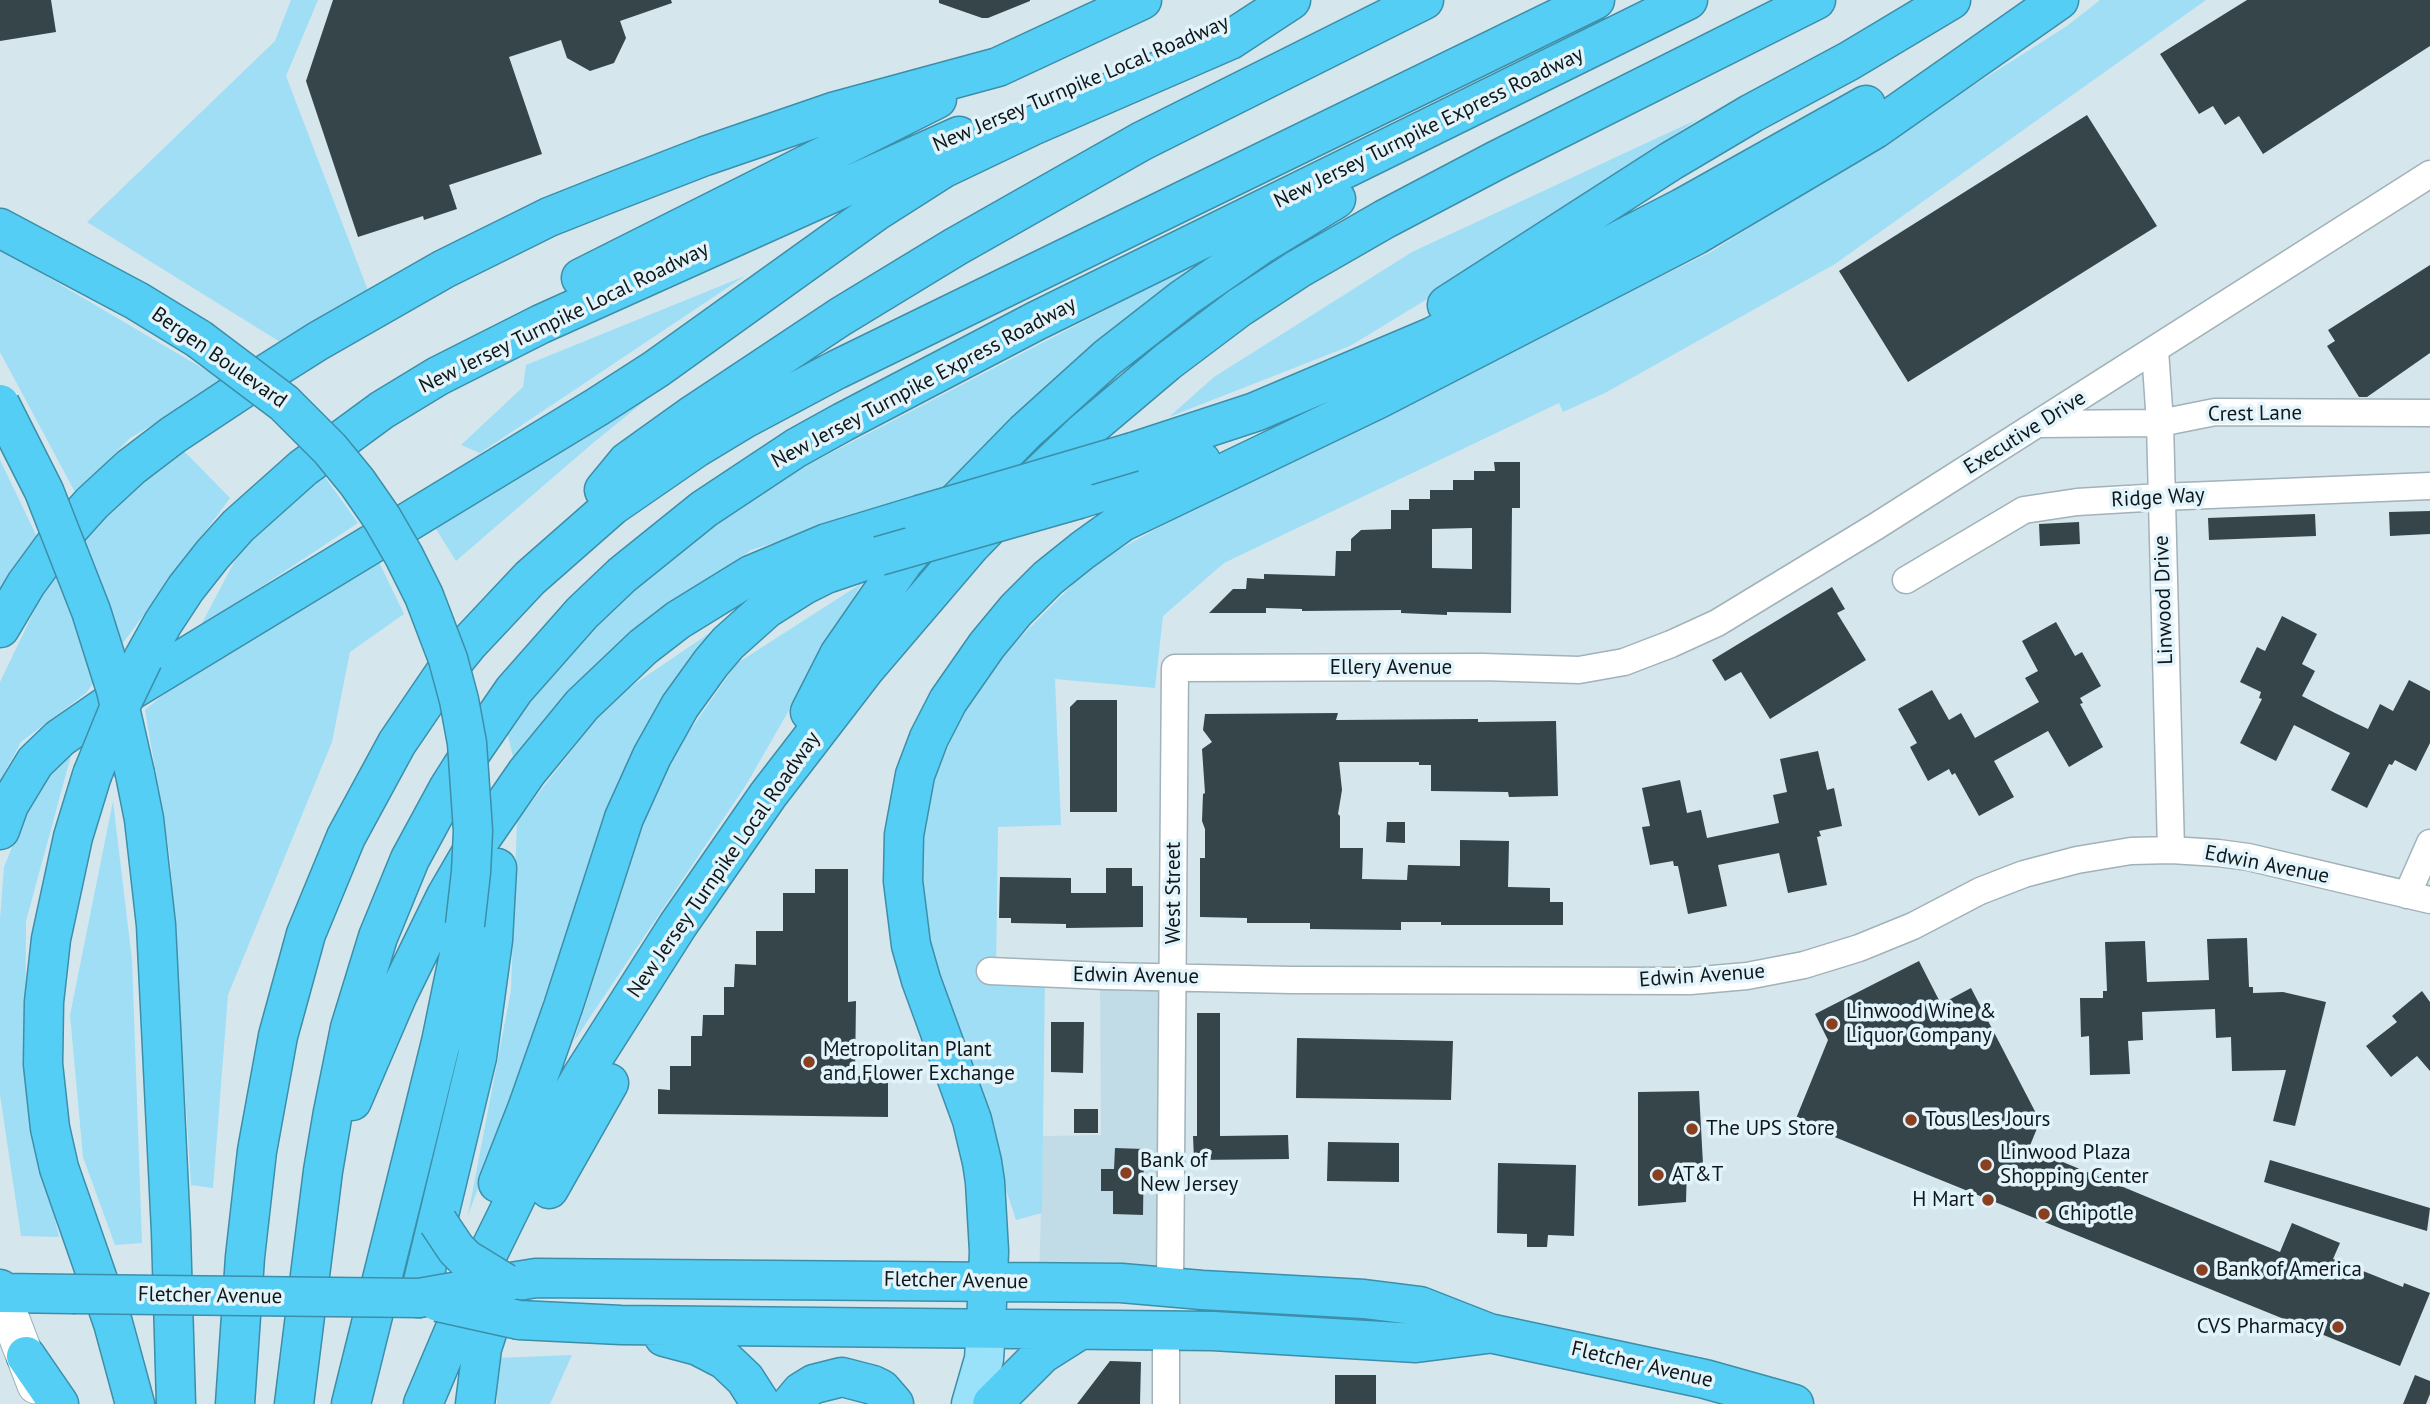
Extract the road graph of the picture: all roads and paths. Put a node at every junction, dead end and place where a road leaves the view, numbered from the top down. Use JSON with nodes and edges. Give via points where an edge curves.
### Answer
{"nodes":[{"id":1,"x":1142,"y":0,"type":"edge"},
{"id":2,"x":1279,"y":0,"type":"edge"},
{"id":3,"x":1291,"y":0,"type":"edge"},
{"id":4,"x":1424,"y":0,"type":"edge"},
{"id":5,"x":1545,"y":0,"type":"edge"},
{"id":6,"x":1595,"y":0,"type":"edge"},
{"id":7,"x":1688,"y":0,"type":"edge"},
{"id":8,"x":1816,"y":0,"type":"edge"},
{"id":9,"x":1951,"y":0,"type":"edge"},
{"id":10,"x":2059,"y":0,"type":"edge"},
{"id":11,"x":998,"y":67,"type":"junction"},
{"id":12,"x":1421,"y":84,"type":"junction"},
{"id":13,"x":1508,"y":89,"type":"junction"},
{"id":14,"x":2430,"y":174,"type":"edge"},
{"id":15,"x":0,"y":228,"type":"edge"},
{"id":16,"x":1206,"y":331,"type":"junction"},
{"id":17,"x":2155,"y":351,"type":"junction"},
{"id":18,"x":1369,"y":384,"type":"junction"},
{"id":19,"x":0,"y":404,"type":"edge"},
{"id":20,"x":2430,"y":413,"type":"edge"},
{"id":21,"x":2160,"y":423,"type":"junction"},
{"id":22,"x":2039,"y":424,"type":"junction"},
{"id":23,"x":283,"y":485,"type":"junction"},
{"id":24,"x":2430,"y":486,"type":"edge"},
{"id":25,"x":2161,"y":497,"type":"junction"},
{"id":26,"x":415,"y":577,"type":"junction"},
{"id":27,"x":530,"y":578,"type":"junction"},
{"id":28,"x":1906,"y":580,"type":"dead end"},
{"id":29,"x":0,"y":628,"type":"edge"},
{"id":30,"x":1606,"y":665,"type":"joint"},
{"id":31,"x":1175,"y":668,"type":"joint"},
{"id":32,"x":768,"y":795,"type":"junction"},
{"id":33,"x":0,"y":830,"type":"edge"},
{"id":34,"x":2430,"y":844,"type":"edge"},
{"id":35,"x":2171,"y":850,"type":"junction"},
{"id":36,"x":2419,"y":897,"type":"edge"},
{"id":37,"x":990,"y":971,"type":"dead end"},
{"id":38,"x":1174,"y":976,"type":"junction"},
{"id":39,"x":323,"y":1171,"type":"junction"},
{"id":40,"x":438,"y":1222,"type":"junction"},
{"id":41,"x":472,"y":1263,"type":"junction"},
{"id":42,"x":988,"y":1280,"type":"junction"},
{"id":43,"x":521,"y":1281,"type":"junction"},
{"id":44,"x":1170,"y":1286,"type":"junction"},
{"id":45,"x":0,"y":1291,"type":"edge"},
{"id":46,"x":419,"y":1298,"type":"junction"},
{"id":47,"x":621,"y":1325,"type":"junction"},
{"id":48,"x":455,"y":1326,"type":"junction"},
{"id":49,"x":986,"y":1328,"type":"junction"},
{"id":50,"x":1080,"y":1330,"type":"junction"},
{"id":51,"x":1166,"y":1330,"type":"junction"},
{"id":52,"x":1489,"y":1333,"type":"junction"},
{"id":53,"x":26,"y":1356,"type":"junction"},
{"id":54,"x":43,"y":1404,"type":"edge"},
{"id":55,"x":59,"y":1404,"type":"edge"},
{"id":56,"x":135,"y":1404,"type":"edge"},
{"id":57,"x":176,"y":1404,"type":"edge"},
{"id":58,"x":235,"y":1404,"type":"edge"},
{"id":59,"x":294,"y":1404,"type":"edge"},
{"id":60,"x":351,"y":1404,"type":"edge"},
{"id":61,"x":423,"y":1404,"type":"edge"},
{"id":62,"x":475,"y":1404,"type":"edge"},
{"id":63,"x":761,"y":1404,"type":"edge"},
{"id":64,"x":791,"y":1404,"type":"edge"},
{"id":65,"x":894,"y":1404,"type":"edge"},
{"id":66,"x":971,"y":1404,"type":"edge"},
{"id":67,"x":992,"y":1404,"type":"edge"},
{"id":68,"x":1166,"y":1404,"type":"edge"},
{"id":69,"x":1794,"y":1404,"type":"edge"}],
"edges":[{"from":1,"to":11,"type":"highway"},
{"from":2,"to":23,"type":"highway","name":"New Jersey Turnpike Local Roadway","via":[[908,158],[541,324],[401,398]]},
{"from":3,"to":33,"type":"highway","via":[[1230,40],[944,168],[597,407],[112,702],[60,738],[36,762],[13,797]]},
{"from":4,"to":27,"type":"highway","via":[[1118,154],[985,229],[802,342],[627,462]]},
{"from":5,"to":12,"type":"highway","via":[[1494,29]]},
{"from":6,"to":12,"type":"highway","name":"New Jersey Turnpike Express Roadway"},
{"from":7,"to":13,"type":"highway","name":"New Jersey Turnpike Express Roadway"},
{"from":8,"to":16,"type":"highway","name":"New Jersey Turnpike Local Roadway","via":[[1385,219],[1275,283]]},
{"from":9,"to":18,"type":"highway","via":[[1630,187],[1421,322]]},
{"from":10,"to":18,"type":"highway","via":[[1995,46],[1870,103],[1432,337]]},
{"from":11,"to":23,"type":"highway","via":[[415,363],[351,407]]},
{"from":11,"to":29,"type":"highway","via":[[836,111],[718,152],[549,217],[434,275],[243,388],[131,467],[56,543]]},
{"from":12,"to":27,"type":"highway","name":"New Jersey Turnpike Express Roadway","via":[[744,419],[612,506]]},
{"from":13,"to":32,"type":"highway","via":[[1418,152],[1262,244],[1184,298],[1107,358],[1025,432],[941,518],[876,600],[839,655]]},
{"from":13,"to":39,"type":"highway","name":"New Jersey Turnpike Express Roadway","via":[[1048,315],[796,448],[704,509],[622,575],[514,690],[448,789],[410,859],[378,937],[350,1028]]},
{"from":14,"to":17,"type":"street","name":"Executive Drive"},
{"from":15,"to":26,"type":"highway","name":"Bergen Boulevard","bridge":true,"via":[[200,339],[284,402],[370,499]]},
{"from":16,"to":32,"type":"highway","name":"New Jersey Turnpike Local Roadway","via":[[1123,397],[996,519],[865,669]]},
{"from":16,"to":62,"type":"highway","via":[[1143,408],[1025,525],[902,664],[799,796],[702,932],[596,1104],[515,1257],[487,1329]]},
{"from":17,"to":21,"type":"street","name":"Linwood Drive"},
{"from":17,"to":22,"type":"street","name":"Executive Drive"},
{"from":18,"to":39,"type":"highway","bridge":true,"via":[[1255,412],[827,543],[751,575],[678,620],[582,705],[527,772],[471,853],[398,994]]},
{"from":18,"to":41,"type":"highway","bridge":true,"via":[[1304,423],[1215,457],[826,574],[756,618],[711,663],[666,730],[624,818]]},
{"from":18,"to":42,"type":"highway","via":[[1122,523],[1048,578],[995,635],[960,682],[925,747],[907,814],[904,900],[921,981],[978,1142],[985,1182]]},
{"from":19,"to":57,"type":"highway","bridge":true,"via":[[44,491],[91,611],[127,732],[144,819],[156,925]]},
{"from":20,"to":21,"type":"street","name":"Crest Lane","via":[[2215,412]]},
{"from":21,"to":22,"type":"street","name":"Crest Lane"},
{"from":21,"to":25,"type":"street","name":"Linwood Drive"},
{"from":22,"to":30,"type":"street","name":"Executive Drive","via":[[1717,622],[1671,644]]},
{"from":23,"to":56,"type":"highway","name":"New Jersey Turnpike Local Roadway","bridge":true,"via":[[212,555],[143,659],[92,775],[51,939],[44,1002],[50,1128]]},
{"from":24,"to":25,"type":"street","name":"Ridge Way"},
{"from":25,"to":28,"type":"street","name":"Ridge Way","via":[[2024,510]]},
{"from":25,"to":35,"type":"street","name":"Linwood Drive"},
{"from":26,"to":40,"type":"highway","bridge":true,"via":[[452,630],[478,695],[490,758],[496,839],[495,923],[485,1008]]},
{"from":26,"to":60,"type":"highway","bridge":true,"via":[[459,700],[467,743],[471,872],[441,1042]]},
{"from":27,"to":58,"type":"highway","name":"New Jersey Turnpike Express Roadway","via":[[446,671],[397,743],[346,837],[306,934],[278,1036],[260,1129]]},
{"from":30,"to":31,"type":"street","name":"Ellery Avenue","via":[[1579,670]]},
{"from":31,"to":38,"type":"street","name":"West Street"},
{"from":32,"to":48,"type":"highway","name":"New Jersey Turnpike Local Roadway","via":[[659,954],[559,1115],[512,1202]]},
{"from":34,"to":36,"type":"street"},
{"from":35,"to":36,"type":"street","name":"Edwin Avenue","via":[[2248,857]]},
{"from":35,"to":38,"type":"street","name":"Edwin Avenue","via":[[2077,859],[2024,874],[1859,948],[1748,976],[1690,981]]},
{"from":37,"to":38,"type":"street","name":"Edwin Avenue"},
{"from":38,"to":44,"type":"street","name":"West Street"},
{"from":39,"to":59,"type":"highway","name":"New Jersey Turnpike Express Roadway"},
{"from":40,"to":41,"type":"highway","bridge":true},
{"from":40,"to":46,"type":"highway"},
{"from":41,"to":43,"type":"highway","bridge":true},
{"from":41,"to":48,"type":"highway"},
{"from":42,"to":43,"type":"highway","name":"Fletcher Avenue"},
{"from":42,"to":44,"type":"highway","name":"Fletcher Avenue"},
{"from":42,"to":49,"type":"highway"},
{"from":43,"to":46,"type":"highway","name":"Fletcher Avenue","bridge":true},
{"from":44,"to":52,"type":"highway","name":"Fletcher Avenue","via":[[1420,1306]]},
{"from":45,"to":46,"type":"highway","name":"Fletcher Avenue","bridge":true},
{"from":45,"to":53,"type":"main road"},
{"from":46,"to":47,"type":"highway","name":"Fletcher Avenue","bridge":true,"via":[[519,1320]]},
{"from":47,"to":49,"type":"highway","name":"Fletcher Avenue"},
{"from":47,"to":63,"type":"highway","via":[[718,1355],[745,1379]]},
{"from":48,"to":61,"type":"highway","name":"New Jersey Turnpike Local Roadway"},
{"from":49,"to":50,"type":"highway","name":"Fletcher Avenue"},
{"from":49,"to":66,"type":"main road","via":[[984,1359]]},
{"from":50,"to":51,"type":"highway","name":"Fletcher Avenue"},
{"from":50,"to":67,"type":"highway","via":[[1042,1354]]},
{"from":51,"to":52,"type":"highway","name":"Fletcher Avenue","via":[[1416,1343]]},
{"from":51,"to":68,"type":"street"},
{"from":52,"to":69,"type":"highway","name":"Fletcher Avenue","via":[[1705,1379]]},
{"from":53,"to":54,"type":"main road"},
{"from":53,"to":55,"type":"highway"},
{"from":64,"to":65,"type":"highway","via":[[814,1384],[842,1377],[873,1385]]}]}
